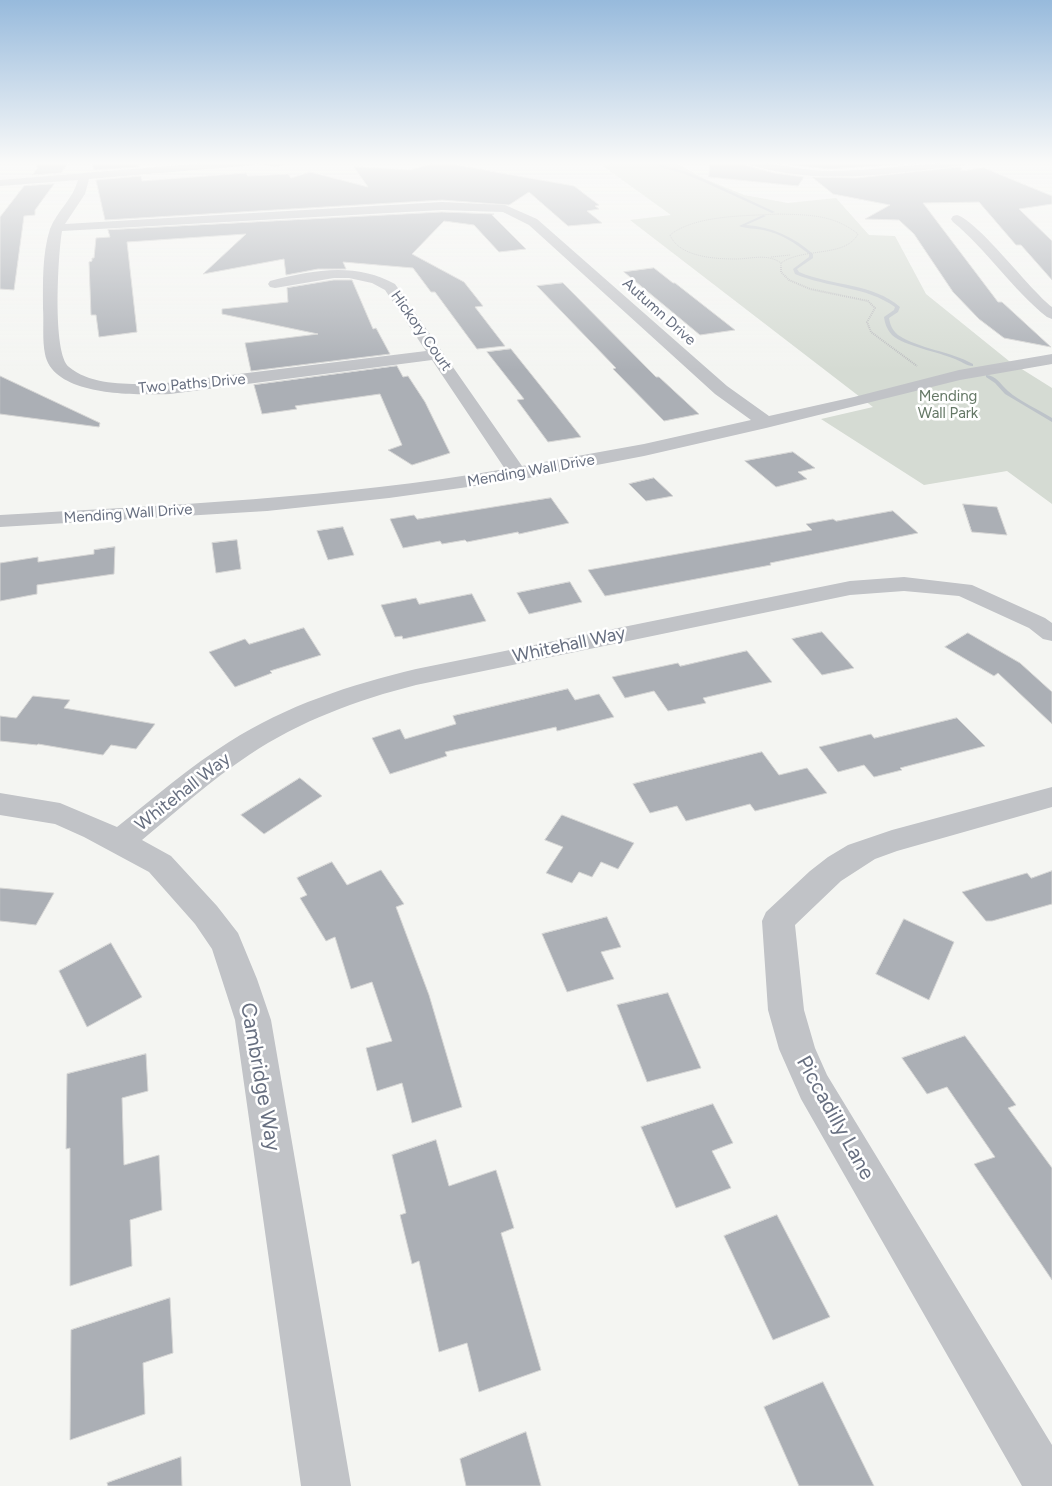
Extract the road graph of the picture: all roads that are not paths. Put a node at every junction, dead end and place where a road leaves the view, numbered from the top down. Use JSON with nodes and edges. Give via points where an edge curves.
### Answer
{"nodes":[{"id":1,"x":56,"y":231,"type":"edge"},
{"id":2,"x":543,"y":231,"type":"edge"},
{"id":3,"x":972,"y":231,"type":"edge"},
{"id":4,"x":275,"y":284,"type":"dead end"},
{"id":5,"x":1052,"y":314,"type":"edge"},
{"id":6,"x":437,"y":354,"type":"junction"},
{"id":7,"x":1052,"y":359,"type":"edge"},
{"id":8,"x":766,"y":423,"type":"junction"},
{"id":9,"x":518,"y":474,"type":"junction"},
{"id":10,"x":0,"y":521,"type":"edge"},
{"id":11,"x":1052,"y":634,"type":"edge"},
{"id":12,"x":1052,"y":797,"type":"edge"},
{"id":13,"x":0,"y":804,"type":"edge"},
{"id":14,"x":120,"y":842,"type":"junction"},
{"id":15,"x":326,"y":1486,"type":"edge"},
{"id":16,"x":1049,"y":1486,"type":"edge"}],
"edges":[{"from":1,"to":6,"type":"street","name":"Two Paths Drive","via":[[51,255],[54,355],[63,371],[95,384],[133,390],[170,389]]},
{"from":2,"to":8,"type":"street","name":"Autumn Drive","via":[[721,390]]},
{"from":3,"to":5,"type":"street","via":[[1031,299]]},
{"from":4,"to":6,"type":"street","name":"Hickory Court","via":[[326,275],[353,275],[380,281],[393,291]]},
{"from":6,"to":9,"type":"street","name":"Hickory Court"},
{"from":7,"to":8,"type":"street","name":"Mending Wall Drive","via":[[938,380]]},
{"from":8,"to":9,"type":"street","name":"Mending Wall Drive"},
{"from":9,"to":10,"type":"street","name":"Mending Wall Drive","via":[[301,502]]},
{"from":11,"to":14,"type":"street","name":"Whitehall Way","via":[[1037,623],[964,590],[904,584],[870,586],[416,677],[376,686],[322,705],[271,729],[215,764]]},
{"from":12,"to":16,"type":"street","name":"Piccadilly Lane","via":[[866,850],[828,874],[778,921],[786,1010],[797,1049],[814,1087]]},
{"from":13,"to":14,"type":"street","name":"Cambridge Way","via":[[60,814]]},
{"from":14,"to":15,"type":"street","name":"Cambridge Way","via":[[160,864],[183,888],[226,943],[240,979],[253,1020],[260,1061]]}]}
